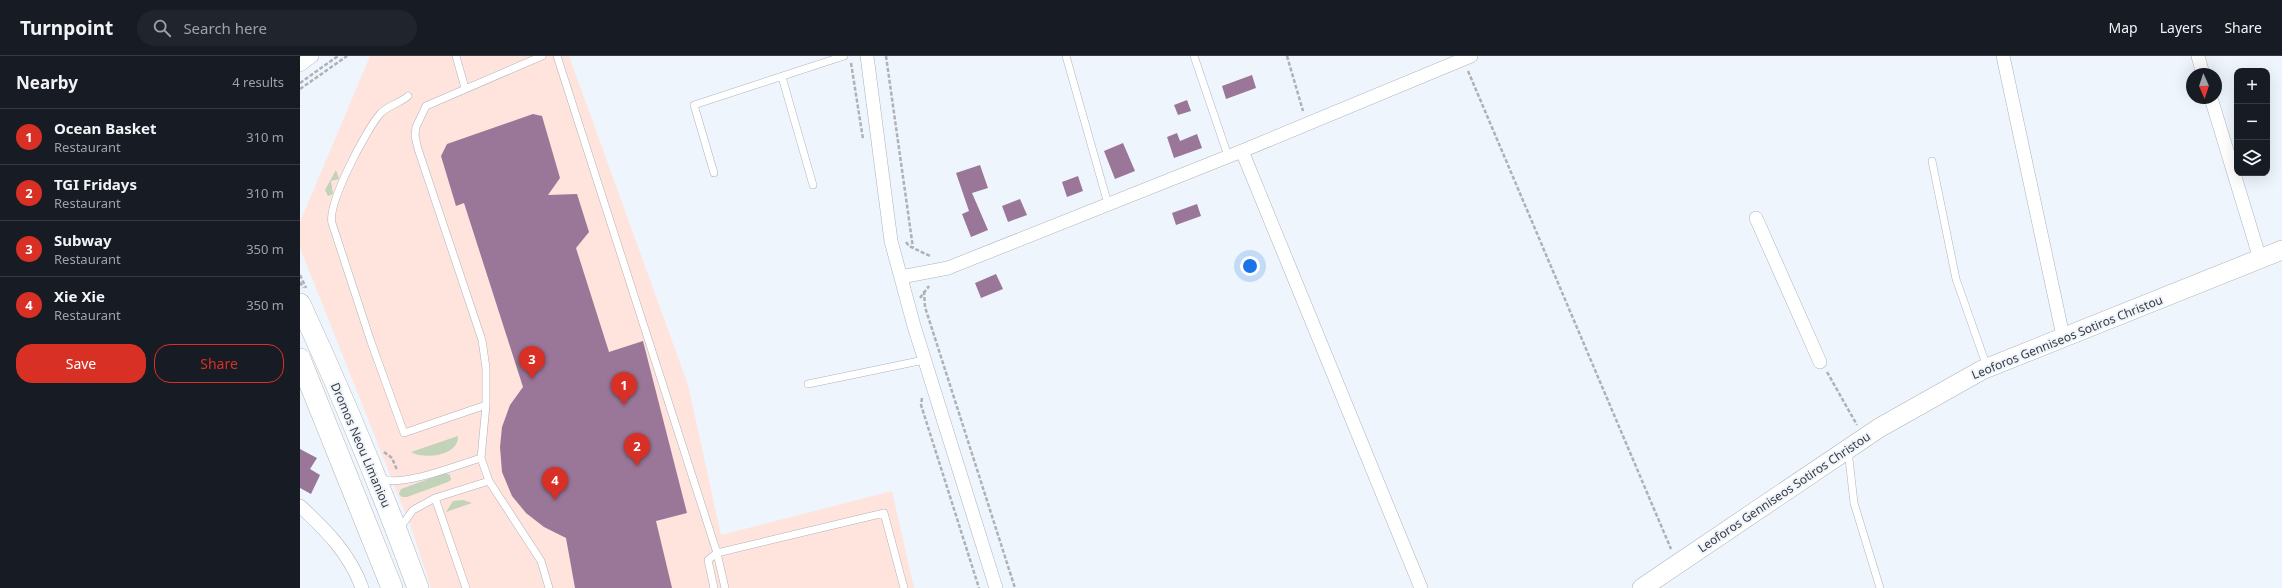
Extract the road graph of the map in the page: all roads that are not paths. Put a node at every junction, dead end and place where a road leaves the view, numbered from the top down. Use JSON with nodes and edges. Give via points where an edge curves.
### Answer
{"nodes":[{"id":1,"x":312,"y":56,"type":"edge"},
{"id":2,"x":456,"y":56,"type":"edge"},
{"id":3,"x":542,"y":56,"type":"edge"},
{"id":4,"x":557,"y":56,"type":"edge"},
{"id":5,"x":844,"y":56,"type":"edge"},
{"id":6,"x":867,"y":56,"type":"edge"},
{"id":7,"x":1066,"y":56,"type":"edge"},
{"id":8,"x":1194,"y":56,"type":"edge"},
{"id":9,"x":2002,"y":56,"type":"edge"},
{"id":10,"x":2198,"y":56,"type":"edge"},
{"id":11,"x":1467,"y":58,"type":"edge"},
{"id":12,"x":300,"y":65,"type":"edge"},
{"id":13,"x":2201,"y":68,"type":"edge"},
{"id":14,"x":782,"y":76,"type":"junction"},
{"id":15,"x":465,"y":88,"type":"junction"},
{"id":16,"x":408,"y":96,"type":"dead end"},
{"id":17,"x":2213,"y":104,"type":"edge"},
{"id":18,"x":1242,"y":151,"type":"junction"},
{"id":19,"x":1228,"y":156,"type":"junction"},
{"id":20,"x":1932,"y":161,"type":"dead end"},
{"id":21,"x":714,"y":173,"type":"dead end"},
{"id":22,"x":813,"y":185,"type":"dead end"},
{"id":23,"x":1108,"y":204,"type":"junction"},
{"id":24,"x":1756,"y":218,"type":"dead end"},
{"id":25,"x":2282,"y":250,"type":"edge"},
{"id":26,"x":2260,"y":258,"type":"junction"},
{"id":27,"x":901,"y":277,"type":"junction"},
{"id":28,"x":300,"y":304,"type":"edge"},
{"id":29,"x":2063,"y":336,"type":"junction"},
{"id":30,"x":300,"y":359,"type":"edge"},
{"id":31,"x":924,"y":360,"type":"junction"},
{"id":32,"x":1820,"y":362,"type":"road end"},
{"id":33,"x":1987,"y":368,"type":"junction"},
{"id":34,"x":808,"y":384,"type":"dead end"},
{"id":35,"x":486,"y":405,"type":"junction"},
{"id":36,"x":1848,"y":449,"type":"junction"},
{"id":37,"x":481,"y":458,"type":"junction"},
{"id":38,"x":373,"y":472,"type":"junction"},
{"id":39,"x":489,"y":481,"type":"junction"},
{"id":40,"x":435,"y":498,"type":"junction"},
{"id":41,"x":300,"y":506,"type":"edge"},
{"id":42,"x":398,"y":532,"type":"junction"},
{"id":43,"x":717,"y":553,"type":"junction"},
{"id":44,"x":362,"y":588,"type":"edge"},
{"id":45,"x":392,"y":588,"type":"edge"},
{"id":46,"x":418,"y":588,"type":"edge"},
{"id":47,"x":466,"y":588,"type":"edge"},
{"id":48,"x":549,"y":588,"type":"edge"},
{"id":49,"x":714,"y":588,"type":"edge"},
{"id":50,"x":725,"y":588,"type":"edge"},
{"id":51,"x":904,"y":588,"type":"edge"},
{"id":52,"x":996,"y":588,"type":"edge"},
{"id":53,"x":1421,"y":588,"type":"edge"},
{"id":54,"x":1642,"y":588,"type":"edge"},
{"id":55,"x":1880,"y":588,"type":"edge"}],
"edges":[{"from":1,"to":12,"type":"street"},
{"from":2,"to":15,"type":"lane"},
{"from":3,"to":15,"type":"lane"},
{"from":4,"to":43,"type":"lane"},
{"from":5,"to":14,"type":"lane"},
{"from":6,"to":27,"type":"street","via":[[891,241]]},
{"from":7,"to":23,"type":"lane"},
{"from":8,"to":19,"type":"lane"},
{"from":9,"to":29,"type":"street"},
{"from":10,"to":13,"type":"street"},
{"from":11,"to":18,"type":"street"},
{"from":14,"to":21,"type":"lane","via":[[694,105]]},
{"from":14,"to":22,"type":"lane"},
{"from":15,"to":35,"type":"lane","via":[[426,106],[416,127],[415,136],[425,175],[482,340],[486,368]]},
{"from":16,"to":35,"type":"lane","via":[[385,108],[378,115],[353,159],[332,208],[332,223],[404,432],[408,433]]},
{"from":17,"to":26,"type":"street"},
{"from":18,"to":19,"type":"street"},
{"from":18,"to":53,"type":"street"},
{"from":19,"to":23,"type":"street"},
{"from":20,"to":33,"type":"lane","via":[[1956,279]]},
{"from":23,"to":27,"type":"street","via":[[948,268]]},
{"from":24,"to":32,"type":"street"},
{"from":25,"to":26,"type":"main road","name":"Leoforos Genniseos Sotiros Christou"},
{"from":26,"to":29,"type":"main road","name":"Leoforos Genniseos Sotiros Christou"},
{"from":27,"to":31,"type":"street"},
{"from":28,"to":38,"type":"main road","name":"Dromos Neou Limaniou"},
{"from":29,"to":33,"type":"main road","name":"Leoforos Genniseos Sotiros Christou"},
{"from":30,"to":45,"type":"main road","name":"Dromos Neou Limaniou"},
{"from":31,"to":34,"type":"lane"},
{"from":31,"to":52,"type":"street"},
{"from":33,"to":36,"type":"main road","name":"Leoforos Genniseos Sotiros Christou"},
{"from":35,"to":37,"type":"lane"},
{"from":36,"to":54,"type":"main road","name":"Leoforos Genniseos Sotiros Christou"},
{"from":36,"to":55,"type":"lane","via":[[1854,503]]},
{"from":37,"to":38,"type":"lane","via":[[394,483],[385,481]]},
{"from":37,"to":39,"type":"lane"},
{"from":38,"to":42,"type":"main road","name":"Dromos Neou Limaniou"},
{"from":39,"to":40,"type":"lane"},
{"from":39,"to":48,"type":"lane","via":[[541,561]]},
{"from":40,"to":42,"type":"lane","via":[[413,510]]},
{"from":40,"to":47,"type":"lane"},
{"from":41,"to":44,"type":"street","via":[[327,531],[355,568]]},
{"from":42,"to":46,"type":"main road","name":"Dromos Neou Limaniou"},
{"from":43,"to":49,"type":"lane","via":[[708,560]]},
{"from":43,"to":50,"type":"lane"},
{"from":43,"to":51,"type":"lane","via":[[884,513]]}]}
